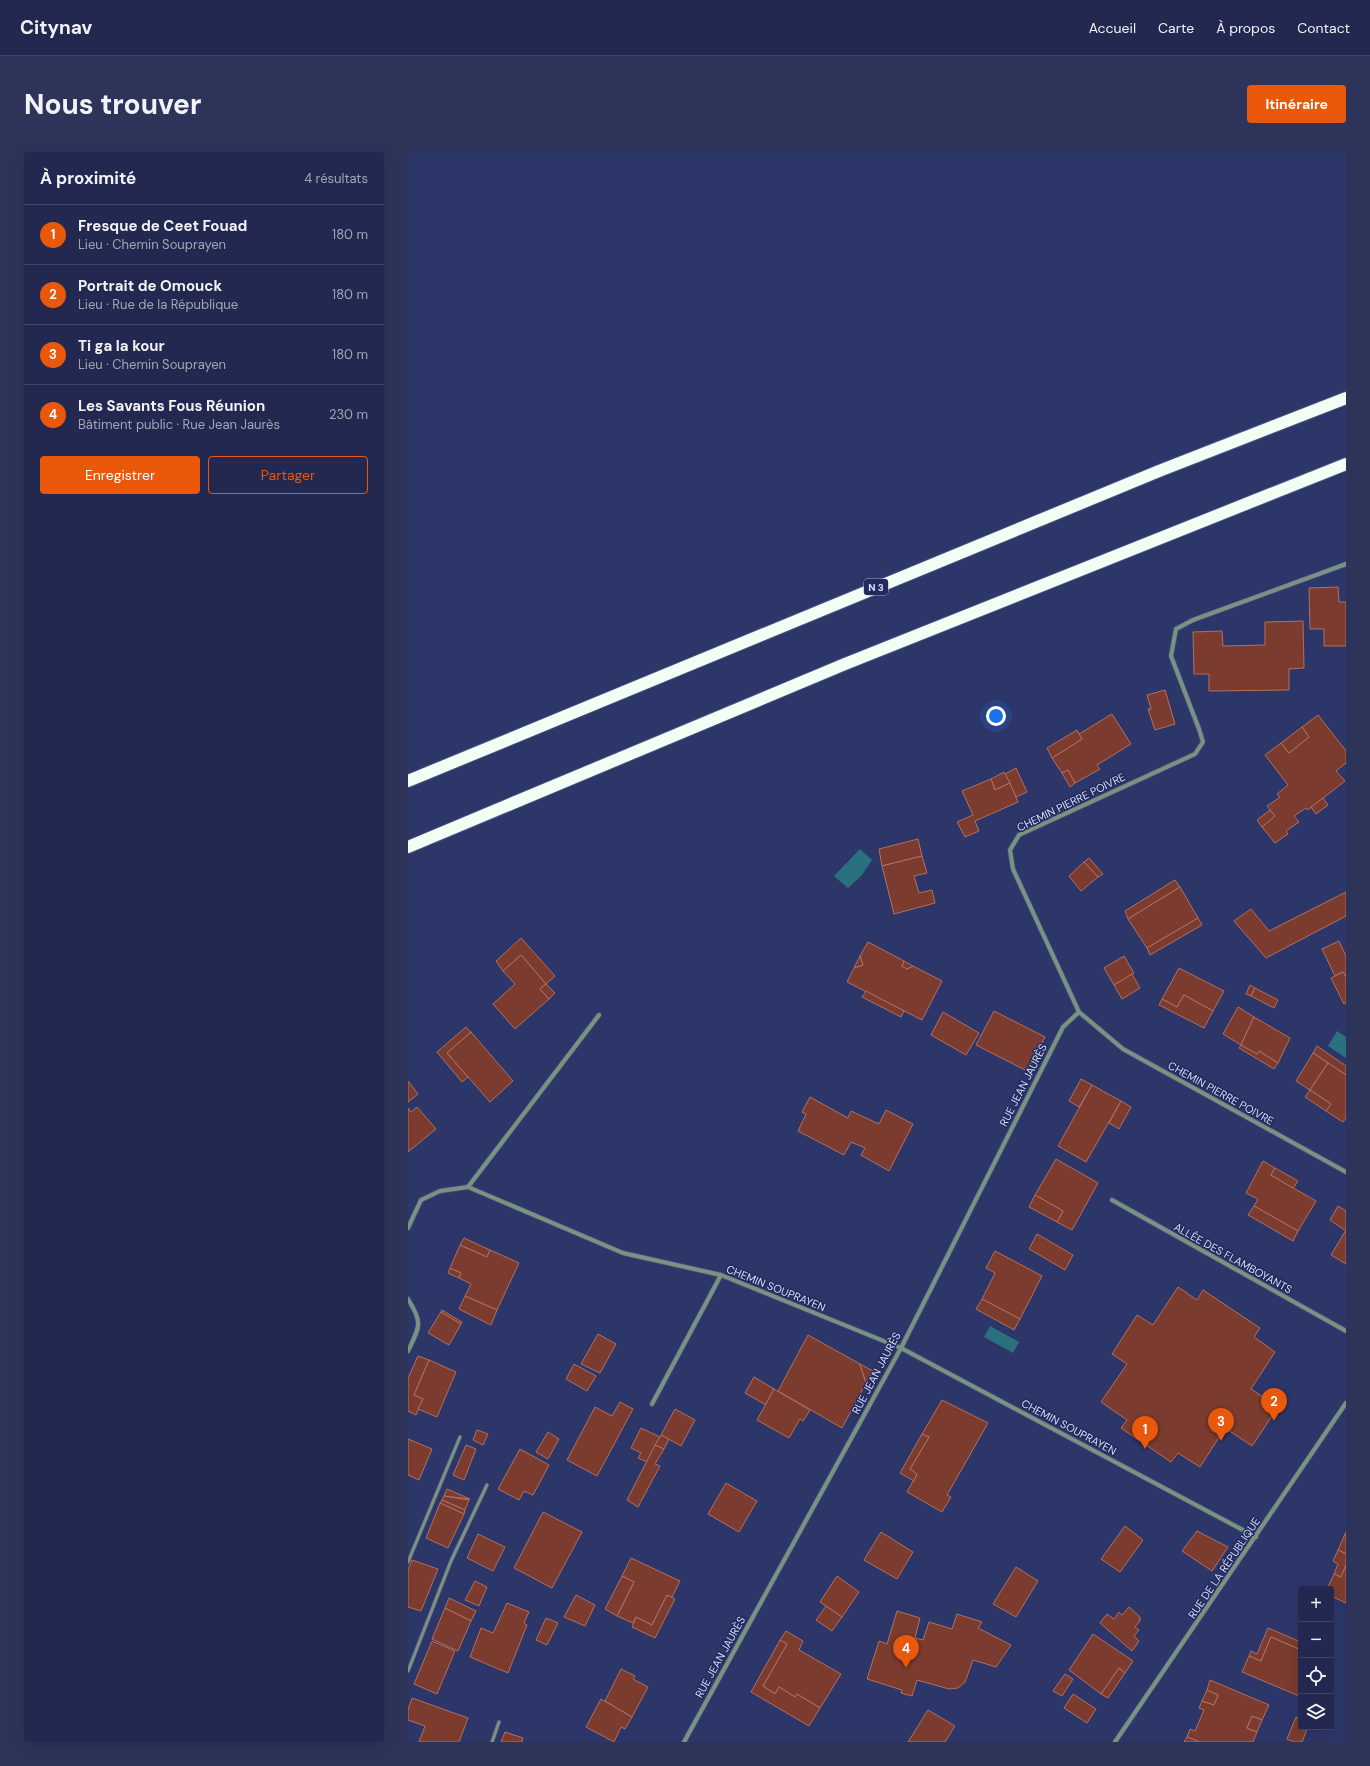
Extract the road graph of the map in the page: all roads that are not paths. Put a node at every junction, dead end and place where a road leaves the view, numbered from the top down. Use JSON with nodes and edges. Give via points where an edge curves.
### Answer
{"nodes":[{"id":1,"x":1346,"y":398,"type":"edge"},
{"id":2,"x":1346,"y":464,"type":"edge"},
{"id":3,"x":1346,"y":564,"type":"edge"},
{"id":4,"x":408,"y":782,"type":"edge"},
{"id":5,"x":408,"y":847,"type":"edge"},
{"id":6,"x":1079,"y":1012,"type":"junction"},
{"id":7,"x":598,"y":1015,"type":"dead end"},
{"id":8,"x":1346,"y":1172,"type":"edge"},
{"id":9,"x":468,"y":1187,"type":"junction"},
{"id":10,"x":1112,"y":1200,"type":"dead end"},
{"id":11,"x":408,"y":1228,"type":"edge"},
{"id":12,"x":721,"y":1275,"type":"junction"},
{"id":13,"x":408,"y":1299,"type":"edge"},
{"id":14,"x":1346,"y":1331,"type":"edge"},
{"id":15,"x":900,"y":1348,"type":"junction"},
{"id":16,"x":408,"y":1351,"type":"edge"},
{"id":17,"x":1346,"y":1403,"type":"edge"},
{"id":18,"x":652,"y":1404,"type":"dead end"},
{"id":19,"x":460,"y":1437,"type":"dead end"},
{"id":20,"x":487,"y":1485,"type":"dead end"},
{"id":21,"x":1256,"y":1536,"type":"junction"},
{"id":22,"x":408,"y":1562,"type":"edge"},
{"id":23,"x":408,"y":1671,"type":"edge"},
{"id":24,"x":499,"y":1722,"type":"dead end"},
{"id":25,"x":492,"y":1742,"type":"edge"},
{"id":26,"x":684,"y":1742,"type":"edge"},
{"id":27,"x":1115,"y":1742,"type":"edge"}],
"edges":[{"from":1,"to":4,"type":"highway","number":"N 3","via":[[1159,471]]},
{"from":2,"to":5,"type":"highway","via":[[844,664]]},
{"from":3,"to":6,"type":"street","name":"CHEMIN PIERRE POIVRE","via":[[1193,620],[1176,629],[1171,656],[1200,729],[1202,742],[1195,754],[1019,835],[1010,850],[1013,869]]},
{"from":6,"to":8,"type":"street","name":"CHEMIN PIERRE POIVRE","via":[[1123,1049]]},
{"from":6,"to":15,"type":"street","name":"RUE JEAN JAURÈS","via":[[1063,1027]]},
{"from":7,"to":9,"type":"street"},
{"from":9,"to":11,"type":"street","via":[[440,1191],[422,1200]]},
{"from":9,"to":12,"type":"street","name":"CHEMIN SOUPRAYEN","via":[[623,1253]]},
{"from":10,"to":14,"type":"street","name":"ALLÉE DES FLAMBOYANTS"},
{"from":12,"to":15,"type":"street","name":"CHEMIN SOUPRAYEN"},
{"from":12,"to":18,"type":"street"},
{"from":13,"to":16,"type":"street","via":[[418,1315],[417,1332]]},
{"from":15,"to":21,"type":"street","name":"CHEMIN SOUPRAYEN"},
{"from":15,"to":26,"type":"street","name":"RUE JEAN JAURÈS"},
{"from":17,"to":21,"type":"street","name":"RUE DE LA RÉPUBLIQUE"},
{"from":19,"to":22,"type":"lane"},
{"from":20,"to":23,"type":"lane","via":[[451,1561]]},
{"from":21,"to":27,"type":"street","name":"RUE DE LA RÉPUBLIQUE"},
{"from":24,"to":25,"type":"lane"}]}
